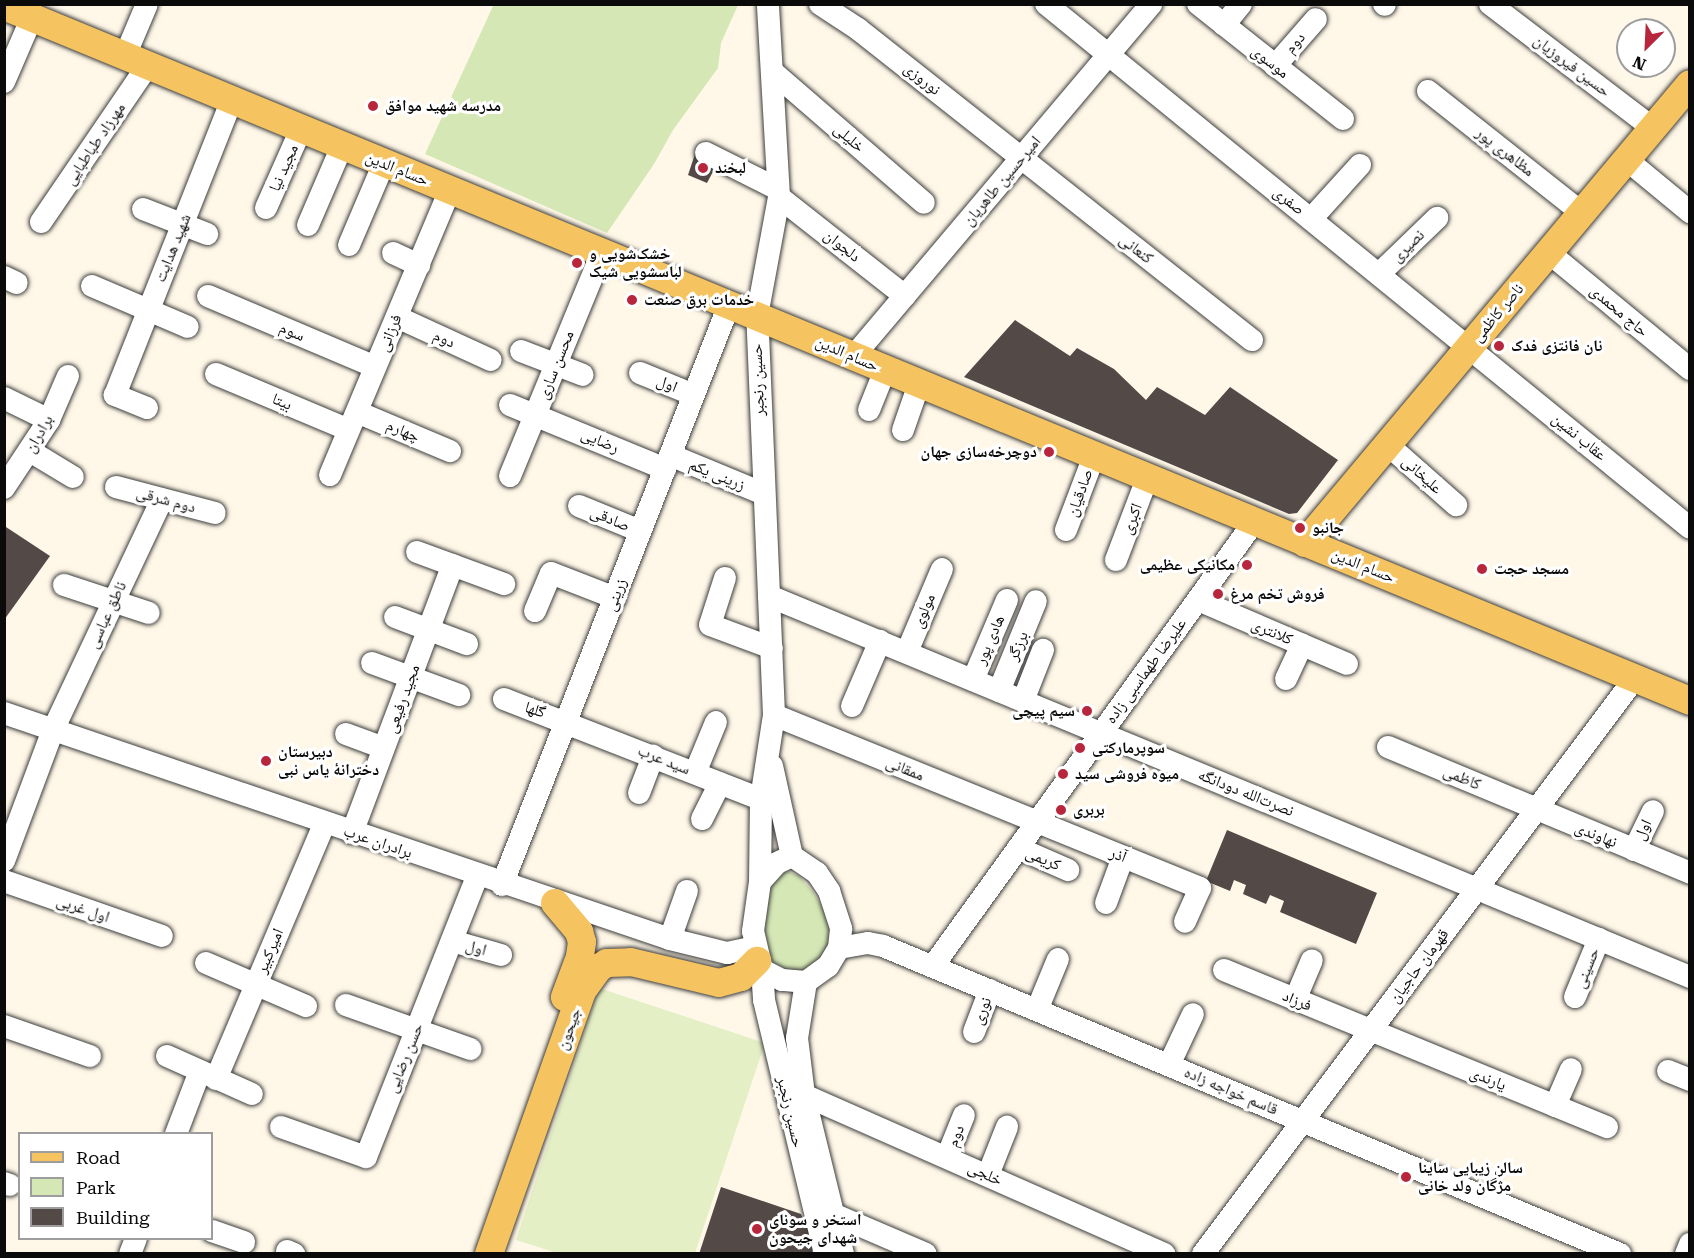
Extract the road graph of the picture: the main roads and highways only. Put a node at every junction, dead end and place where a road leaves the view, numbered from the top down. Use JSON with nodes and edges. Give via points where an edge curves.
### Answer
{"nodes":[{"id":1,"x":4,"y":6,"type":"edge"},
{"id":2,"x":1689,"y":84,"type":"edge"},
{"id":3,"x":1305,"y":543,"type":"junction"},
{"id":4,"x":1689,"y":701,"type":"edge"},
{"id":5,"x":555,"y":903,"type":"road end"},
{"id":6,"x":758,"y":959,"type":"road end"},
{"id":7,"x":472,"y":1254,"type":"edge"},
{"id":8,"x":489,"y":1254,"type":"edge"}],
"edges":[{"from":1,"to":3,"type":"main road","name":"حسام الدین"},
{"from":2,"to":3,"type":"main road","name":"ناصر کاظمی"},
{"from":3,"to":4,"type":"main road","name":"حسام الدین"},
{"from":5,"to":7,"type":"main road","name":"جیحون","via":[[579,932],[580,957]]},
{"from":6,"to":8,"type":"main road","name":"جیحون","via":[[741,977],[718,983],[631,962],[607,963],[599,968],[582,991]]}]}
